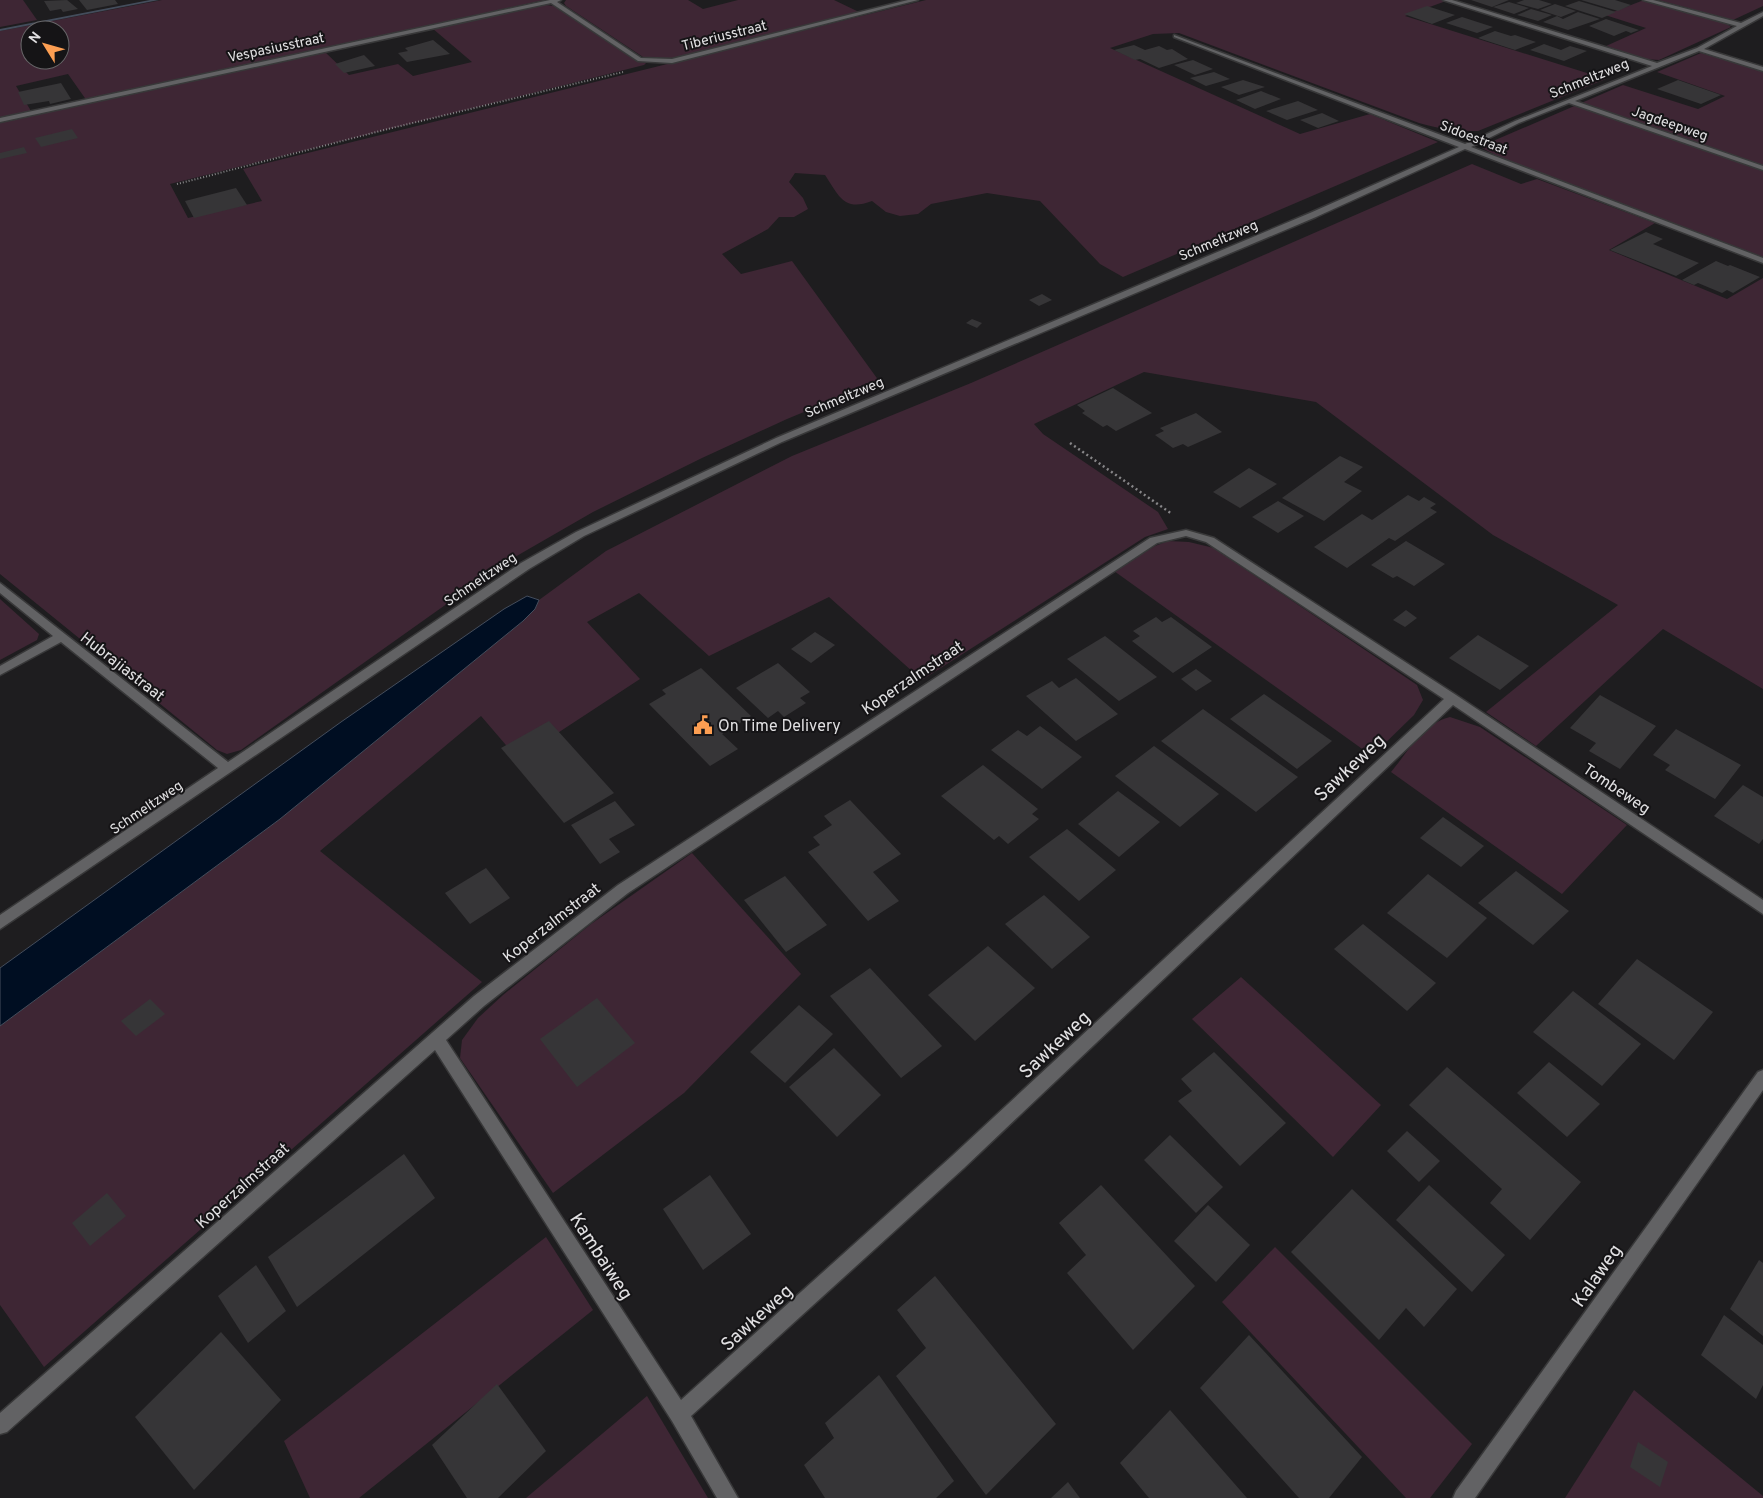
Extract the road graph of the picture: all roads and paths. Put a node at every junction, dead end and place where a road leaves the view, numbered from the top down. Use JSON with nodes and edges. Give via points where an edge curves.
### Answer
{"nodes":[{"id":1,"x":915,"y":0,"type":"edge"},
{"id":2,"x":1446,"y":0,"type":"edge"},
{"id":3,"x":1646,"y":0,"type":"edge"},
{"id":4,"x":555,"y":1,"type":"edge"},
{"id":5,"x":1763,"y":14,"type":"edge"},
{"id":6,"x":1744,"y":26,"type":"junction"},
{"id":7,"x":1176,"y":36,"type":"dead end"},
{"id":8,"x":1699,"y":49,"type":"junction"},
{"id":9,"x":653,"y":62,"type":"junction"},
{"id":10,"x":1658,"y":66,"type":"junction"},
{"id":11,"x":1763,"y":69,"type":"edge"},
{"id":12,"x":1569,"y":101,"type":"junction"},
{"id":13,"x":0,"y":120,"type":"edge"},
{"id":14,"x":1464,"y":146,"type":"junction"},
{"id":15,"x":1763,"y":168,"type":"edge"},
{"id":16,"x":177,"y":184,"type":"dead end"},
{"id":17,"x":1763,"y":261,"type":"edge"},
{"id":18,"x":1070,"y":443,"type":"dead end"},
{"id":19,"x":1186,"y":533,"type":"junction"},
{"id":20,"x":0,"y":587,"type":"edge"},
{"id":21,"x":60,"y":637,"type":"junction"},
{"id":22,"x":0,"y":672,"type":"edge"},
{"id":23,"x":1452,"y":698,"type":"junction"},
{"id":24,"x":227,"y":768,"type":"junction"},
{"id":25,"x":1763,"y":908,"type":"edge"},
{"id":26,"x":0,"y":923,"type":"edge"},
{"id":27,"x":437,"y":1040,"type":"junction"},
{"id":28,"x":1763,"y":1077,"type":"edge"},
{"id":29,"x":679,"y":1414,"type":"junction"},
{"id":30,"x":0,"y":1425,"type":"edge"},
{"id":31,"x":728,"y":1498,"type":"edge"},
{"id":32,"x":1463,"y":1498,"type":"edge"}],
"edges":[{"from":1,"to":9,"type":"street","name":"Tiberiusstraat","via":[[672,61]]},
{"from":2,"to":10,"type":"street"},
{"from":3,"to":6,"type":"street"},
{"from":4,"to":9,"type":"street","name":"Tiberiusstraat","via":[[640,60]]},
{"from":4,"to":13,"type":"street","name":"Vespasiusstraat"},
{"from":5,"to":6,"type":"street","name":"Schmeltzweg"},
{"from":6,"to":8,"type":"street","name":"Schmeltzweg"},
{"from":7,"to":14,"type":"street","name":"Sidoestraat"},
{"from":8,"to":10,"type":"street","name":"Schmeltzweg"},
{"from":8,"to":11,"type":"street"},
{"from":9,"to":16,"type":"path"},
{"from":10,"to":12,"type":"street","name":"Schmeltzweg"},
{"from":12,"to":14,"type":"street","name":"Schmeltzweg"},
{"from":12,"to":15,"type":"street","name":"Jagdeepweg"},
{"from":14,"to":17,"type":"street","name":"Sidoestraat"},
{"from":14,"to":24,"type":"street","name":"Schmeltzweg","via":[[1108,303],[779,440],[580,534],[525,566]]},
{"from":18,"to":19,"type":"path","via":[[1175,517]]},
{"from":19,"to":23,"type":"street","name":"Tombeweg","via":[[1210,540]]},
{"from":19,"to":27,"type":"street","name":"Koperzalmstraat","via":[[1154,540],[623,889],[479,1001]]},
{"from":20,"to":21,"type":"street","name":"Hubrajiastraat"},
{"from":21,"to":22,"type":"street"},
{"from":21,"to":24,"type":"street","name":"Hubrajiastraat"},
{"from":23,"to":25,"type":"street","name":"Tombeweg"},
{"from":23,"to":29,"type":"street","name":"Sawkeweg","via":[[958,1162]]},
{"from":24,"to":26,"type":"street","name":"Schmeltzweg"},
{"from":27,"to":29,"type":"street","name":"Kambaiweg"},
{"from":27,"to":30,"type":"street","name":"Koperzalmstraat","via":[[375,1091]]},
{"from":28,"to":32,"type":"street","name":"Kalaweg"},
{"from":29,"to":31,"type":"street","name":"Kambaiweg"}]}
